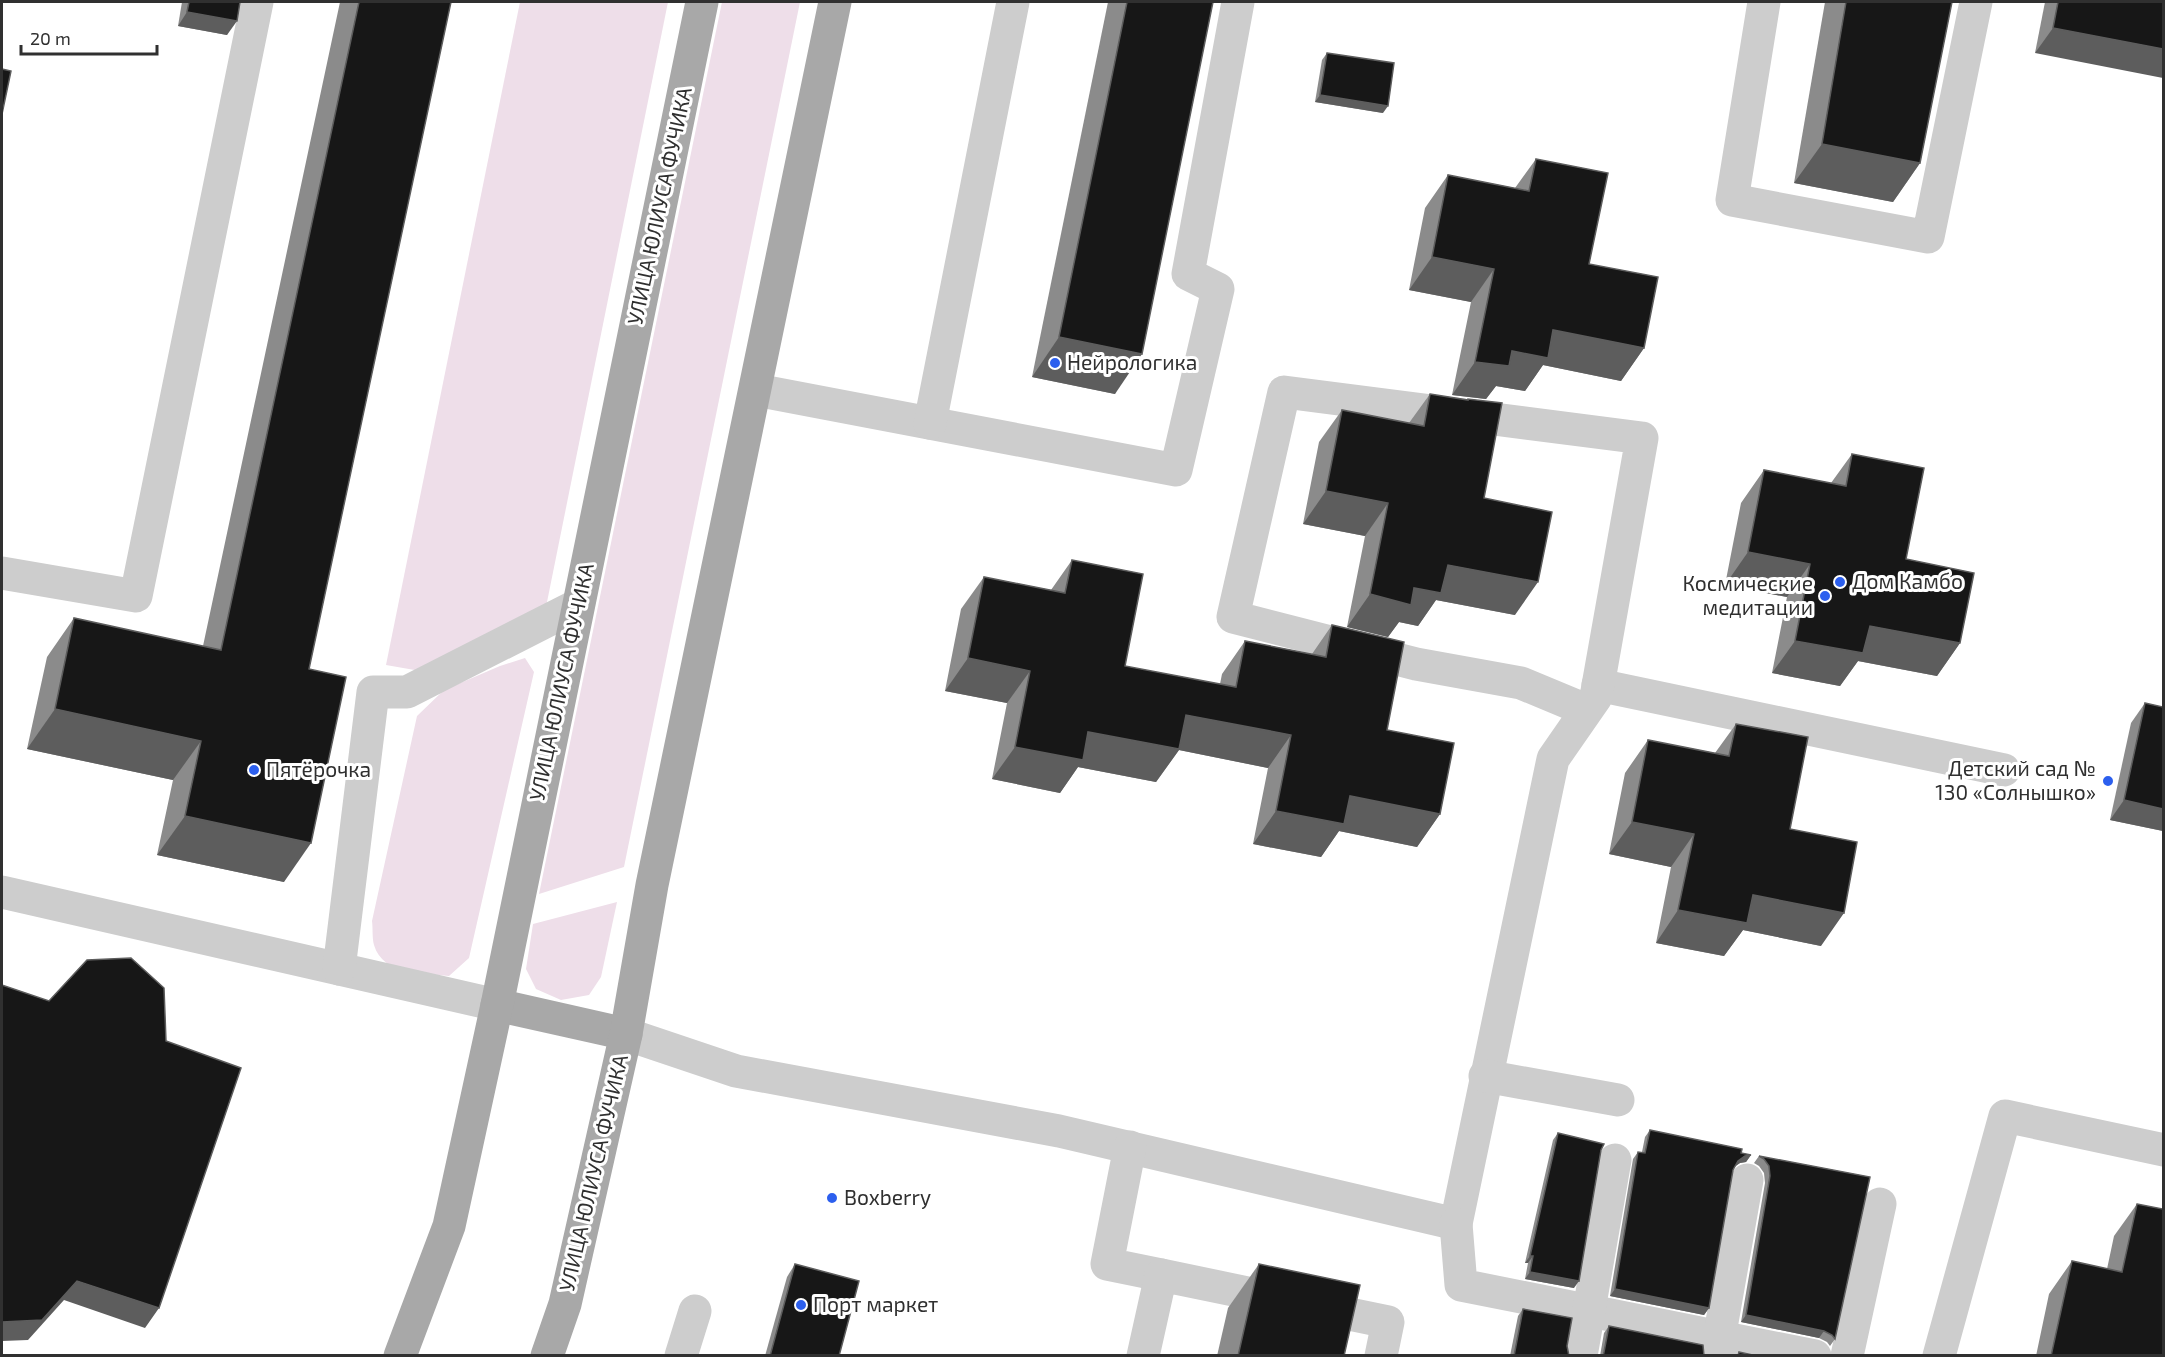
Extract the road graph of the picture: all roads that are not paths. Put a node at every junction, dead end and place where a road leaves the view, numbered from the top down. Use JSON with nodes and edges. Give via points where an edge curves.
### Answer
{"nodes":[{"id":1,"x":257,"y":2,"type":"edge"},
{"id":2,"x":702,"y":2,"type":"edge"},
{"id":3,"x":835,"y":2,"type":"edge"},
{"id":4,"x":1013,"y":2,"type":"edge"},
{"id":5,"x":1238,"y":2,"type":"edge"},
{"id":6,"x":1764,"y":2,"type":"edge"},
{"id":7,"x":1976,"y":2,"type":"edge"},
{"id":8,"x":756,"y":390,"type":"junction"},
{"id":9,"x":930,"y":423,"type":"junction"},
{"id":10,"x":2,"y":573,"type":"edge"},
{"id":11,"x":578,"y":605,"type":"junction"},
{"id":12,"x":1592,"y":698,"type":"junction"},
{"id":13,"x":2004,"y":770,"type":"dead end"},
{"id":14,"x":2,"y":892,"type":"edge"},
{"id":15,"x":339,"y":969,"type":"junction"},
{"id":16,"x":497,"y":1005,"type":"junction"},
{"id":17,"x":626,"y":1034,"type":"junction"},
{"id":18,"x":1485,"y":1076,"type":"junction"},
{"id":19,"x":1618,"y":1100,"type":"dead end"},
{"id":20,"x":1130,"y":1148,"type":"junction"},
{"id":21,"x":2163,"y":1150,"type":"edge"},
{"id":22,"x":1615,"y":1160,"type":"dead end"},
{"id":23,"x":1748,"y":1180,"type":"dead end"},
{"id":24,"x":1880,"y":1204,"type":"dead end"},
{"id":25,"x":1456,"y":1224,"type":"junction"},
{"id":26,"x":1161,"y":1275,"type":"junction"},
{"id":27,"x":695,"y":1311,"type":"dead end"},
{"id":28,"x":1590,"y":1311,"type":"junction"},
{"id":29,"x":1718,"y":1346,"type":"edge"},
{"id":30,"x":400,"y":1356,"type":"edge"},
{"id":31,"x":547,"y":1356,"type":"edge"},
{"id":32,"x":681,"y":1356,"type":"edge"},
{"id":33,"x":1143,"y":1356,"type":"edge"},
{"id":34,"x":1381,"y":1356,"type":"edge"},
{"id":35,"x":1581,"y":1356,"type":"edge"},
{"id":36,"x":1815,"y":1356,"type":"edge"},
{"id":37,"x":1847,"y":1356,"type":"edge"},
{"id":38,"x":1939,"y":1356,"type":"edge"}],
"edges":[{"from":1,"to":10,"type":"lane","via":[[136,596]]},
{"from":2,"to":11,"type":"main road","name":"УЛИЦА ЮЛИУСА ФУЧИКА"},
{"from":3,"to":8,"type":"main road","name":"УЛИЦА ЮЛИУСА ФУЧИКА"},
{"from":4,"to":9,"type":"lane"},
{"from":5,"to":9,"type":"lane","via":[[1188,274],[1218,289],[1176,470]]},
{"from":6,"to":7,"type":"lane","via":[[1732,200],[1928,237]]},
{"from":8,"to":9,"type":"lane"},
{"from":8,"to":17,"type":"main road","name":"УЛИЦА ЮЛИУСА ФУЧИКА","via":[[652,885]]},
{"from":11,"to":15,"type":"lane","via":[[407,692],[373,692]]},
{"from":11,"to":16,"type":"main road","name":"УЛИЦА ЮЛИУСА ФУЧИКА"},
{"from":12,"to":12,"type":"lane","via":[[1642,438],[1284,392],[1233,617],[1416,664]]},
{"from":12,"to":13,"type":"lane"},
{"from":12,"to":18,"type":"lane","via":[[1553,759]]},
{"from":14,"to":15,"type":"lane"},
{"from":15,"to":16,"type":"lane"},
{"from":16,"to":17,"type":"main road"},
{"from":16,"to":30,"type":"main road","name":"УЛИЦА ЮЛИУСА ФУЧИКА","via":[[448,1226]]},
{"from":17,"to":20,"type":"lane","via":[[736,1071],[1059,1131]]},
{"from":17,"to":31,"type":"main road","name":"УЛИЦА ЮЛИУСА ФУЧИКА","via":[[565,1304]]},
{"from":18,"to":19,"type":"lane"},
{"from":18,"to":25,"type":"lane"},
{"from":20,"to":25,"type":"lane"},
{"from":20,"to":26,"type":"lane","via":[[1107,1264]]},
{"from":21,"to":38,"type":"lane","via":[[2005,1116]]},
{"from":22,"to":28,"type":"lane"},
{"from":23,"to":29,"type":"lane"},
{"from":24,"to":37,"type":"lane"},
{"from":25,"to":28,"type":"lane","via":[[1461,1285]]},
{"from":26,"to":33,"type":"lane"},
{"from":26,"to":34,"type":"lane","via":[[1388,1322]]},
{"from":27,"to":32,"type":"lane"},
{"from":28,"to":29,"type":"lane"},
{"from":28,"to":35,"type":"lane"},
{"from":29,"to":36,"type":"lane"}]}
